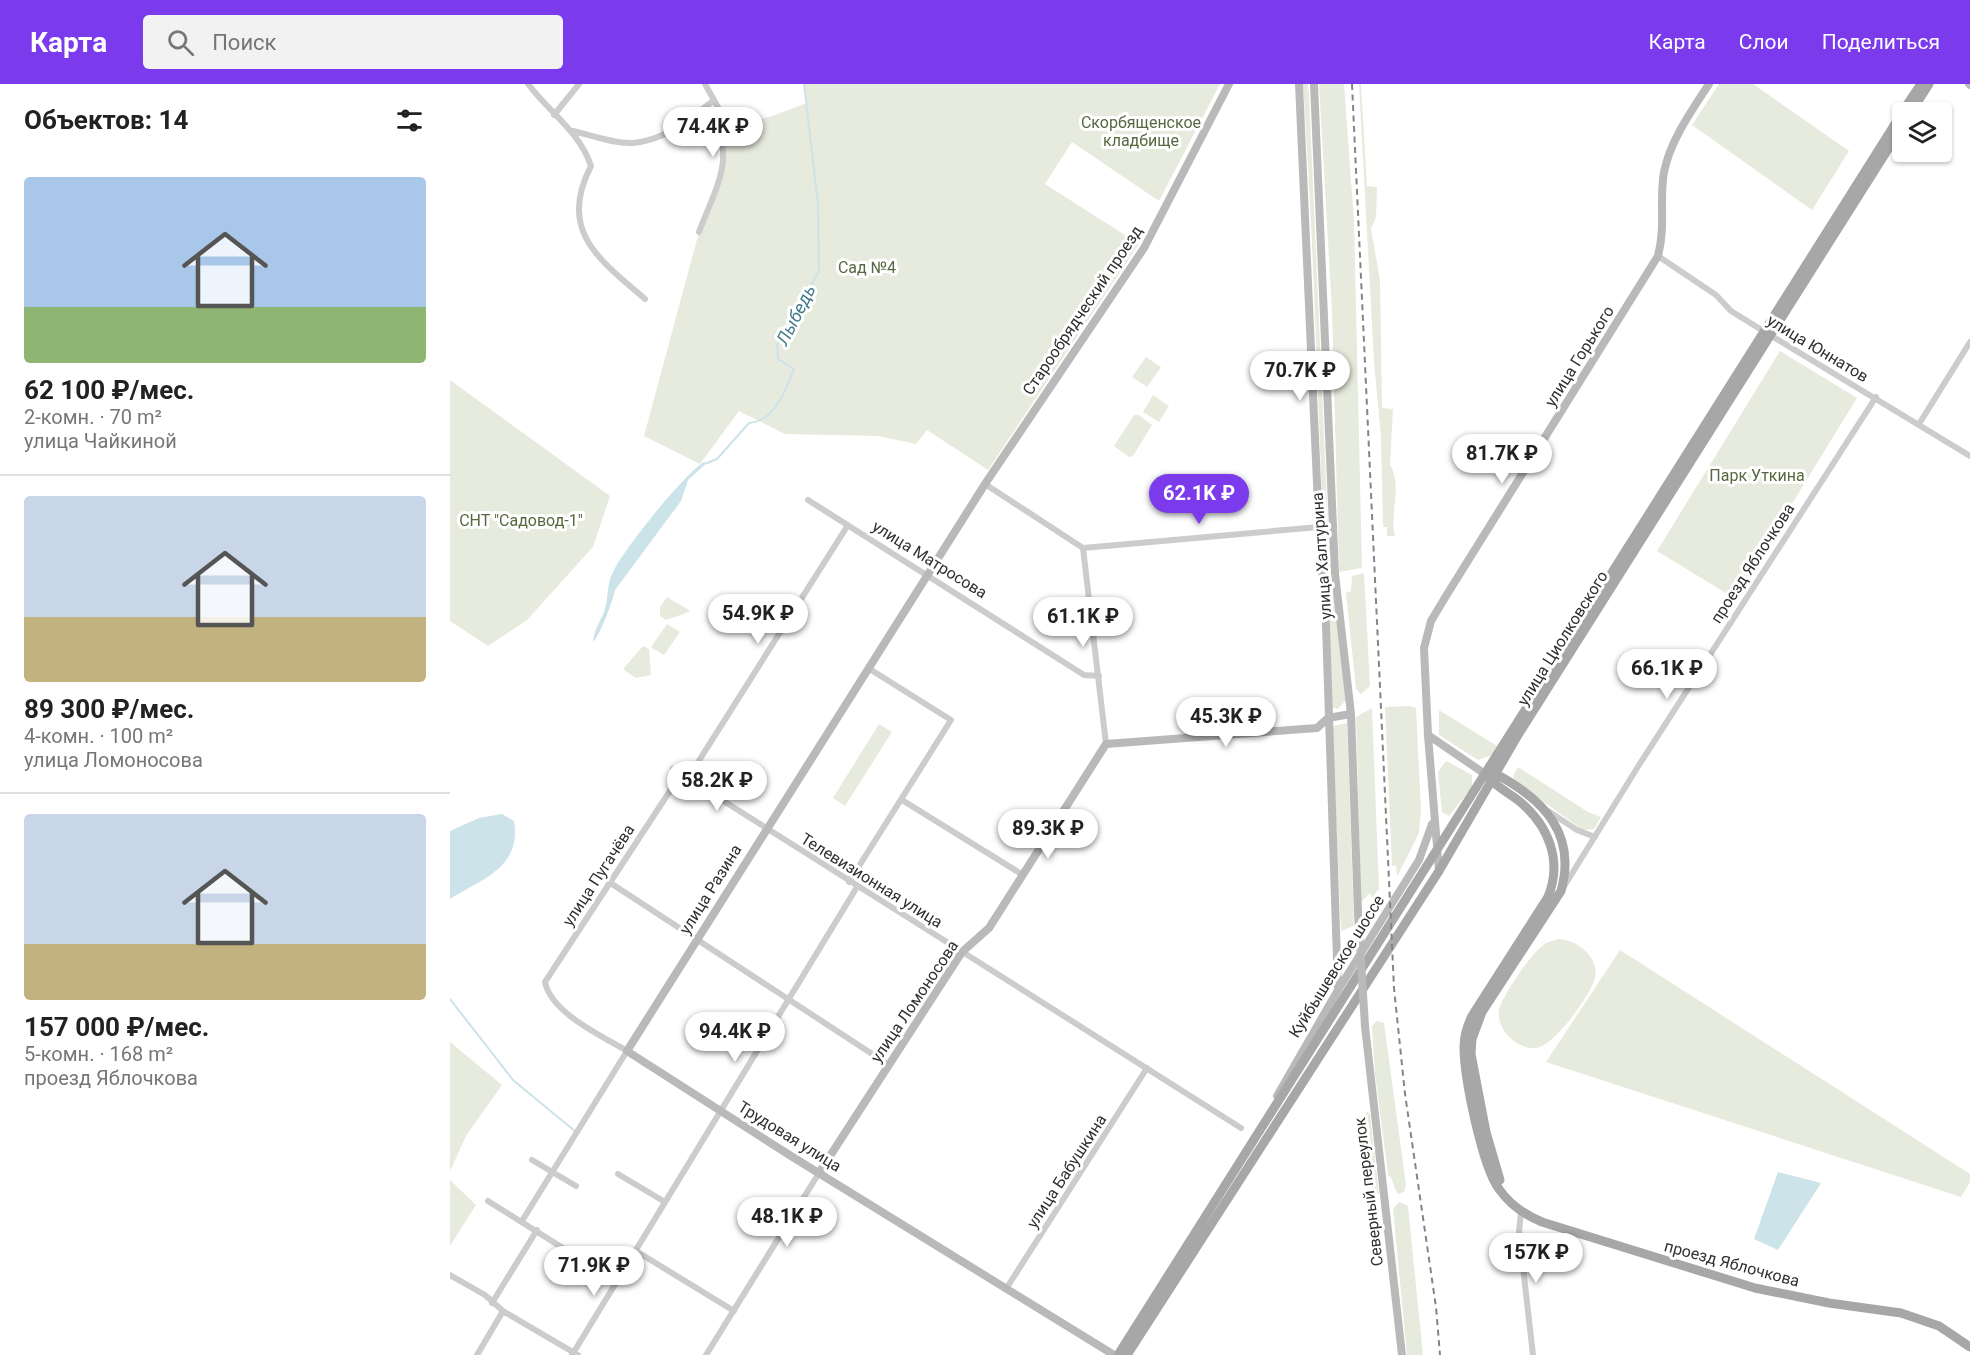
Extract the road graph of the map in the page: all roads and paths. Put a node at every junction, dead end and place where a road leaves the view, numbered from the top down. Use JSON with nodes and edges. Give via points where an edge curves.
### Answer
{"nodes":[{"id":1,"x":528,"y":84,"type":"edge"},
{"id":2,"x":579,"y":84,"type":"edge"},
{"id":3,"x":705,"y":84,"type":"edge"},
{"id":4,"x":1229,"y":84,"type":"edge"},
{"id":5,"x":1299,"y":84,"type":"edge"},
{"id":6,"x":1314,"y":84,"type":"edge"},
{"id":7,"x":1709,"y":84,"type":"edge"},
{"id":8,"x":1921,"y":84,"type":"edge"},
{"id":9,"x":1929,"y":84,"type":"edge"},
{"id":10,"x":714,"y":100,"type":"junction"},
{"id":11,"x":1909,"y":102,"type":"edge"},
{"id":12,"x":1917,"y":102,"type":"edge"},
{"id":13,"x":554,"y":115,"type":"junction"},
{"id":14,"x":1892,"y":130,"type":"edge"},
{"id":15,"x":572,"y":131,"type":"junction"},
{"id":16,"x":1892,"y":142,"type":"edge"},
{"id":17,"x":699,"y":232,"type":"dead end"},
{"id":18,"x":1829,"y":235,"type":"junction"},
{"id":19,"x":1658,"y":256,"type":"junction"},
{"id":20,"x":645,"y":299,"type":"dead end"},
{"id":21,"x":1767,"y":333,"type":"junction"},
{"id":22,"x":1970,"y":342,"type":"edge"},
{"id":23,"x":1876,"y":397,"type":"junction"},
{"id":24,"x":1919,"y":424,"type":"junction"},
{"id":25,"x":1970,"y":456,"type":"edge"},
{"id":26,"x":985,"y":484,"type":"junction"},
{"id":27,"x":808,"y":500,"type":"dead end"},
{"id":28,"x":848,"y":525,"type":"junction"},
{"id":29,"x":1319,"y":526,"type":"junction"},
{"id":30,"x":1083,"y":548,"type":"junction"},
{"id":31,"x":928,"y":576,"type":"junction"},
{"id":32,"x":868,"y":668,"type":"junction"},
{"id":33,"x":1099,"y":676,"type":"junction"},
{"id":34,"x":1351,"y":714,"type":"junction"},
{"id":35,"x":1328,"y":718,"type":"junction"},
{"id":36,"x":1428,"y":735,"type":"junction"},
{"id":37,"x":1106,"y":744,"type":"junction"},
{"id":38,"x":673,"y":769,"type":"dead end"},
{"id":39,"x":681,"y":774,"type":"junction"},
{"id":40,"x":1491,"y":776,"type":"junction"},
{"id":41,"x":688,"y":778,"type":"junction"},
{"id":42,"x":902,"y":800,"type":"junction"},
{"id":43,"x":1541,"y":806,"type":"junction"},
{"id":44,"x":1434,"y":818,"type":"junction"},
{"id":45,"x":766,"y":829,"type":"junction"},
{"id":46,"x":1595,"y":837,"type":"junction"},
{"id":47,"x":1437,"y":851,"type":"junction"},
{"id":48,"x":1439,"y":871,"type":"junction"},
{"id":49,"x":1023,"y":875,"type":"junction"},
{"id":50,"x":609,"y":882,"type":"junction"},
{"id":51,"x":849,"y":882,"type":"junction"},
{"id":52,"x":857,"y":887,"type":"junction"},
{"id":53,"x":1561,"y":891,"type":"junction"},
{"id":54,"x":697,"y":938,"type":"junction"},
{"id":55,"x":962,"y":952,"type":"junction"},
{"id":56,"x":1338,"y":990,"type":"junction"},
{"id":57,"x":547,"y":993,"type":"joint"},
{"id":58,"x":788,"y":1000,"type":"junction"},
{"id":59,"x":1365,"y":1026,"type":"joint"},
{"id":60,"x":1310,"y":1049,"type":"joint"},
{"id":61,"x":627,"y":1051,"type":"junction"},
{"id":62,"x":1319,"y":1055,"type":"joint"},
{"id":63,"x":889,"y":1065,"type":"junction"},
{"id":64,"x":1147,"y":1068,"type":"junction"},
{"id":65,"x":721,"y":1111,"type":"junction"},
{"id":66,"x":1241,"y":1128,"type":"dead end"},
{"id":67,"x":1260,"y":1128,"type":"junction"},
{"id":68,"x":532,"y":1160,"type":"dead end"},
{"id":69,"x":553,"y":1173,"type":"junction"},
{"id":70,"x":819,"y":1173,"type":"junction"},
{"id":71,"x":618,"y":1174,"type":"dead end"},
{"id":72,"x":576,"y":1186,"type":"dead end"},
{"id":73,"x":488,"y":1201,"type":"dead end"},
{"id":74,"x":665,"y":1202,"type":"junction"},
{"id":75,"x":1521,"y":1211,"type":"junction"},
{"id":76,"x":522,"y":1221,"type":"junction"},
{"id":77,"x":537,"y":1230,"type":"junction"},
{"id":78,"x":636,"y":1251,"type":"junction"},
{"id":79,"x":450,"y":1275,"type":"edge"},
{"id":80,"x":617,"y":1282,"type":"junction"},
{"id":81,"x":1006,"y":1289,"type":"junction"},
{"id":82,"x":492,"y":1304,"type":"junction"},
{"id":83,"x":503,"y":1311,"type":"junction"},
{"id":84,"x":734,"y":1311,"type":"junction"},
{"id":85,"x":1970,"y":1347,"type":"edge"},
{"id":86,"x":574,"y":1354,"type":"edge"},
{"id":87,"x":477,"y":1355,"type":"edge"},
{"id":88,"x":706,"y":1355,"type":"edge"},
{"id":89,"x":1116,"y":1355,"type":"edge"},
{"id":90,"x":1127,"y":1355,"type":"edge"},
{"id":91,"x":1402,"y":1355,"type":"edge"},
{"id":92,"x":1533,"y":1355,"type":"edge"}],
"edges":[{"from":1,"to":13,"type":"street"},
{"from":2,"to":13,"type":"street"},
{"from":3,"to":10,"type":"street"},
{"from":4,"to":26,"type":"street","name":"Старообрядческий проезд","via":[[1144,248]]},
{"from":5,"to":29,"type":"street","name":"улица Халтурина"},
{"from":6,"to":34,"type":"street","name":"улица Халтурина","via":[[1335,574]]},
{"from":7,"to":19,"type":"street","name":"улица Горького","via":[[1675,143],[1664,172],[1664,222]]},
{"from":8,"to":11,"type":"main road","name":"улица Циолковского"},
{"from":9,"to":12,"type":"main road"},
{"from":10,"to":15,"type":"street","via":[[678,129],[645,141],[630,144]]},
{"from":10,"to":17,"type":"street","via":[[719,109],[712,114],[721,131],[725,160]]},
{"from":13,"to":15,"type":"street"},
{"from":14,"to":18,"type":"main road","name":"улица Циолковского"},
{"from":15,"to":20,"type":"street","via":[[591,166],[581,187],[579,204],[587,243],[604,264]]},
{"from":16,"to":18,"type":"main road","name":"улица Циолковского"},
{"from":18,"to":21,"type":"main road","name":"улица Циолковского"},
{"from":19,"to":21,"type":"street","name":"улица Юннатов"},
{"from":19,"to":36,"type":"street","name":"улица Горького","via":[[1431,621],[1424,648]]},
{"from":21,"to":23,"type":"street","name":"улица Юннатов"},
{"from":21,"to":40,"type":"main road","name":"улица Циолковского"},
{"from":22,"to":24,"type":"street"},
{"from":23,"to":24,"type":"street","name":"улица Юннатов"},
{"from":23,"to":46,"type":"street","name":"проезд Яблочкова"},
{"from":24,"to":25,"type":"street","name":"улица Юннатов"},
{"from":26,"to":30,"type":"street"},
{"from":26,"to":31,"type":"street","name":"улица Разина"},
{"from":27,"to":28,"type":"street","name":"улица Матросова"},
{"from":28,"to":31,"type":"street","name":"улица Матросова"},
{"from":28,"to":41,"type":"street"},
{"from":29,"to":30,"type":"street"},
{"from":29,"to":35,"type":"street","name":"улица Халтурина"},
{"from":30,"to":33,"type":"street"},
{"from":31,"to":32,"type":"street","name":"улица Разина"},
{"from":31,"to":33,"type":"street","name":"улица Матросова","via":[[1084,675]]},
{"from":32,"to":42,"type":"street","via":[[951,720]]},
{"from":32,"to":45,"type":"street","name":"улица Разина"},
{"from":33,"to":37,"type":"street"},
{"from":34,"to":35,"type":"street"},
{"from":34,"to":59,"type":"street","name":"улица Халтурина","bridge":true},
{"from":35,"to":37,"type":"street","via":[[1317,728]]},
{"from":35,"to":56,"type":"street","name":"улица Халтурина"},
{"from":36,"to":40,"type":"street"},
{"from":36,"to":44,"type":"street","name":"улица Горького"},
{"from":37,"to":49,"type":"street","name":"улица Ломоносова"},
{"from":38,"to":39,"type":"street","name":"Телевизионная улица"},
{"from":39,"to":41,"type":"street","name":"Телевизионная улица"},
{"from":39,"to":50,"type":"street","name":"улица Пугачёва"},
{"from":40,"to":43,"type":"main road","name":"проезд Яблочкова"},
{"from":40,"to":47,"type":"main road","name":"улица Циолковского"},
{"from":40,"to":48,"type":"main road","name":"улица Циолковского"},
{"from":40,"to":75,"type":"main road","name":"проезд Яблочкова","via":[[1532,813],[1547,835],[1555,859],[1548,897],[1472,1016],[1465,1037],[1466,1068],[1488,1166],[1498,1188]]},
{"from":41,"to":45,"type":"street","name":"Телевизионная улица"},
{"from":42,"to":49,"type":"street"},
{"from":42,"to":51,"type":"street"},
{"from":43,"to":46,"type":"street","name":"проезд Яблочкова"},
{"from":43,"to":53,"type":"main road","name":"проезд Яблочкова","via":[[1563,843],[1567,871]]},
{"from":44,"to":47,"type":"street","name":"улица Горького"},
{"from":44,"to":56,"type":"street","name":"Куйбышевское шоссе","via":[[1419,860]]},
{"from":45,"to":51,"type":"street","name":"Телевизионная улица"},
{"from":45,"to":54,"type":"street","name":"улица Разина"},
{"from":46,"to":53,"type":"street","name":"проезд Яблочкова"},
{"from":47,"to":48,"type":"street","name":"улица Горького"},
{"from":47,"to":60,"type":"main road","name":"улица Циолковского"},
{"from":48,"to":62,"type":"main road","name":"улица Циолковского"},
{"from":49,"to":55,"type":"street","name":"улица Ломоносова","via":[[988,928]]},
{"from":50,"to":54,"type":"street"},
{"from":50,"to":57,"type":"street","name":"улица Пугачёва","via":[[549,974],[545,982]]},
{"from":51,"to":52,"type":"street","name":"Телевизионная улица"},
{"from":52,"to":55,"type":"street","name":"Телевизионная улица"},
{"from":52,"to":58,"type":"street"},
{"from":53,"to":75,"type":"main road","name":"проезд Яблочкова","via":[[1482,1012],[1472,1040],[1492,1159]]},
{"from":54,"to":58,"type":"street"},
{"from":54,"to":61,"type":"street","name":"улица Разина"},
{"from":55,"to":63,"type":"street","name":"улица Ломоносова"},
{"from":55,"to":64,"type":"street","name":"Телевизионная улица"},
{"from":56,"to":67,"type":"street","name":"Куйбышевское шоссе"},
{"from":57,"to":61,"type":"street","name":"Трудовая улица","via":[[578,1022]]},
{"from":58,"to":63,"type":"street"},
{"from":58,"to":65,"type":"street"},
{"from":59,"to":91,"type":"street","name":"Северный переулок"},
{"from":60,"to":67,"type":"main road","name":"Куйбышевское шоссе"},
{"from":61,"to":65,"type":"street","name":"Трудовая улица"},
{"from":61,"to":69,"type":"street","name":"улица Разина"},
{"from":62,"to":90,"type":"main road","name":"Куйбышевское шоссе"},
{"from":63,"to":70,"type":"street","name":"улица Ломоносова"},
{"from":64,"to":66,"type":"street","name":"Телевизионная улица"},
{"from":64,"to":81,"type":"street","name":"улица Бабушкина"},
{"from":65,"to":70,"type":"street","name":"Трудовая улица"},
{"from":65,"to":74,"type":"street"},
{"from":67,"to":89,"type":"main road","name":"Куйбышевское шоссе"},
{"from":68,"to":69,"type":"street"},
{"from":69,"to":72,"type":"street"},
{"from":69,"to":76,"type":"street","name":"улица Разина"},
{"from":70,"to":81,"type":"street","name":"Трудовая улица"},
{"from":70,"to":84,"type":"street","name":"улица Ломоносова"},
{"from":71,"to":74,"type":"street"},
{"from":73,"to":76,"type":"street"},
{"from":74,"to":78,"type":"street"},
{"from":75,"to":85,"type":"main road","name":"проезд Яблочкова","via":[[1542,1222],[1755,1288],[1901,1313],[1939,1326]]},
{"from":75,"to":92,"type":"street","via":[[1519,1232]]},
{"from":76,"to":77,"type":"street"},
{"from":77,"to":80,"type":"street"},
{"from":77,"to":82,"type":"street"},
{"from":78,"to":80,"type":"street"},
{"from":78,"to":84,"type":"street"},
{"from":79,"to":82,"type":"street","via":[[485,1295]]},
{"from":80,"to":86,"type":"street"},
{"from":81,"to":89,"type":"street","name":"Трудовая улица"},
{"from":82,"to":83,"type":"street"},
{"from":83,"to":86,"type":"street"},
{"from":83,"to":87,"type":"street"},
{"from":84,"to":88,"type":"street","name":"улица Ломоносова"}]}
